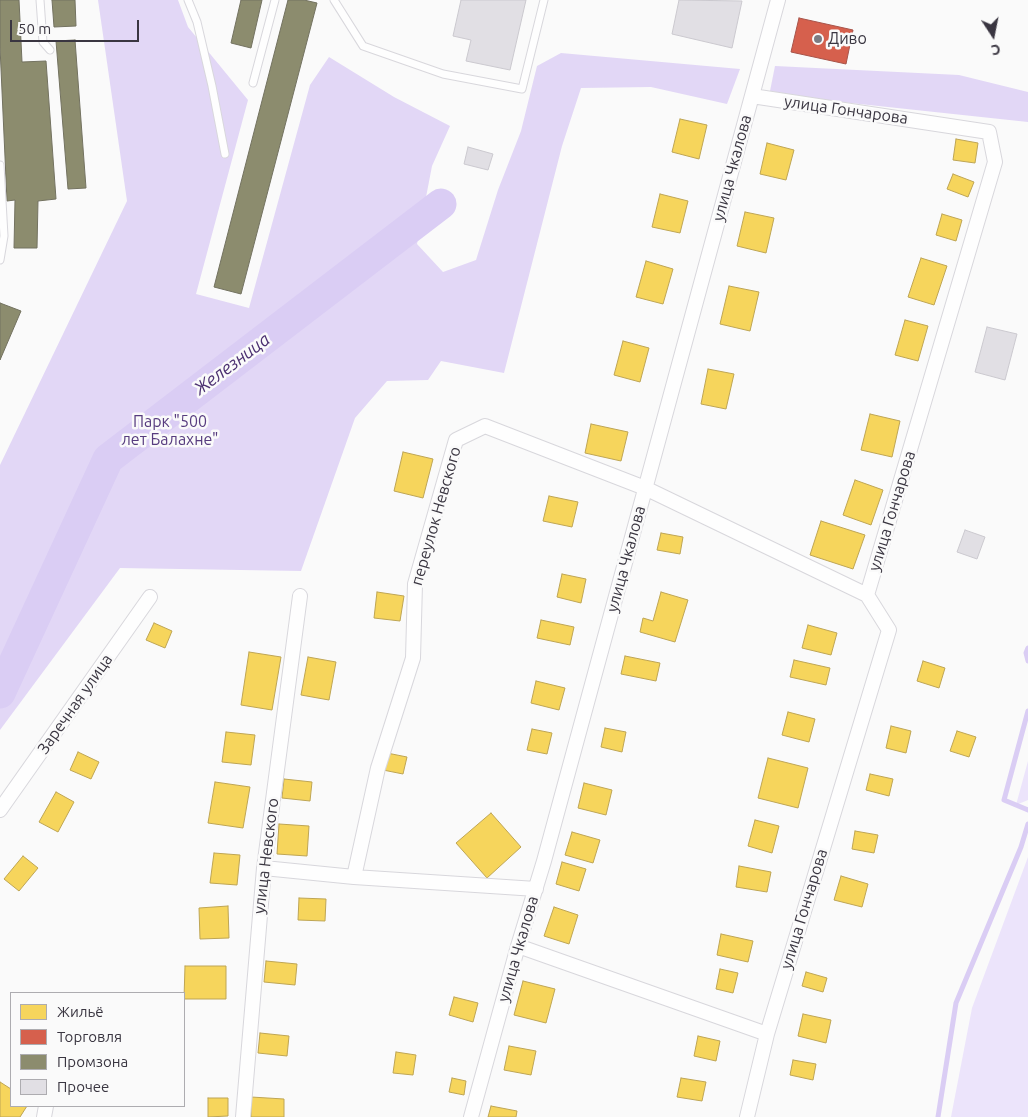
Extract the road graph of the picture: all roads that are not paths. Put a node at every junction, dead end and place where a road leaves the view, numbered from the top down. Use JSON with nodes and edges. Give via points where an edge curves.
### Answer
{"nodes":[{"id":1,"x":40,"y":0,"type":"edge"},
{"id":2,"x":188,"y":0,"type":"edge"},
{"id":3,"x":275,"y":0,"type":"edge"},
{"id":4,"x":334,"y":0,"type":"edge"},
{"id":5,"x":544,"y":0,"type":"edge"},
{"id":6,"x":778,"y":0,"type":"edge"},
{"id":7,"x":50,"y":50,"type":"dead end"},
{"id":8,"x":253,"y":83,"type":"dead end"},
{"id":9,"x":752,"y":96,"type":"junction"},
{"id":10,"x":225,"y":154,"type":"dead end"},
{"id":11,"x":0,"y":164,"type":"edge"},
{"id":12,"x":0,"y":260,"type":"edge"},
{"id":13,"x":645,"y":488,"type":"junction"},
{"id":14,"x":867,"y":595,"type":"junction"},
{"id":15,"x":300,"y":596,"type":"dead end"},
{"id":16,"x":150,"y":597,"type":"dead end"},
{"id":17,"x":0,"y":810,"type":"edge"},
{"id":18,"x":264,"y":868,"type":"junction"},
{"id":19,"x":354,"y":877,"type":"junction"},
{"id":20,"x":536,"y":889,"type":"junction"},
{"id":21,"x":518,"y":946,"type":"junction"},
{"id":22,"x":767,"y":1034,"type":"junction"},
{"id":23,"x":243,"y":1117,"type":"edge"},
{"id":24,"x":471,"y":1117,"type":"edge"},
{"id":25,"x":747,"y":1117,"type":"edge"}],
"edges":[{"from":1,"to":7,"type":"lane","via":[[43,42]]},
{"from":2,"to":10,"type":"lane","via":[[197,22]]},
{"from":3,"to":8,"type":"lane"},
{"from":4,"to":5,"type":"lane","via":[[363,46],[443,74],[522,89]]},
{"from":6,"to":9,"type":"street","name":"улица Чкалова"},
{"from":9,"to":13,"type":"street","name":"улица Чкалова"},
{"from":9,"to":14,"type":"street","name":"улица Гончарова","via":[[989,132],[995,162]]},
{"from":11,"to":12,"type":"lane","via":[[4,236]]},
{"from":13,"to":14,"type":"street","name":"переулок Невского"},
{"from":13,"to":19,"type":"street","name":"переулок Невского","via":[[485,426],[456,440],[415,584],[413,658],[378,768]]},
{"from":13,"to":20,"type":"street","name":"улица Чкалова"},
{"from":14,"to":22,"type":"street","name":"улица Гончарова","via":[[888,630]]},
{"from":15,"to":18,"type":"street","name":"улица Невского"},
{"from":16,"to":17,"type":"street","name":"Заречная улица"},
{"from":18,"to":19,"type":"street"},
{"from":18,"to":23,"type":"street","name":"улица Невского"},
{"from":19,"to":20,"type":"street"},
{"from":20,"to":21,"type":"street","name":"улица Чкалова"},
{"from":21,"to":22,"type":"street"},
{"from":21,"to":24,"type":"street","name":"улица Чкалова"},
{"from":22,"to":25,"type":"street","name":"улица Гончарова"}]}
